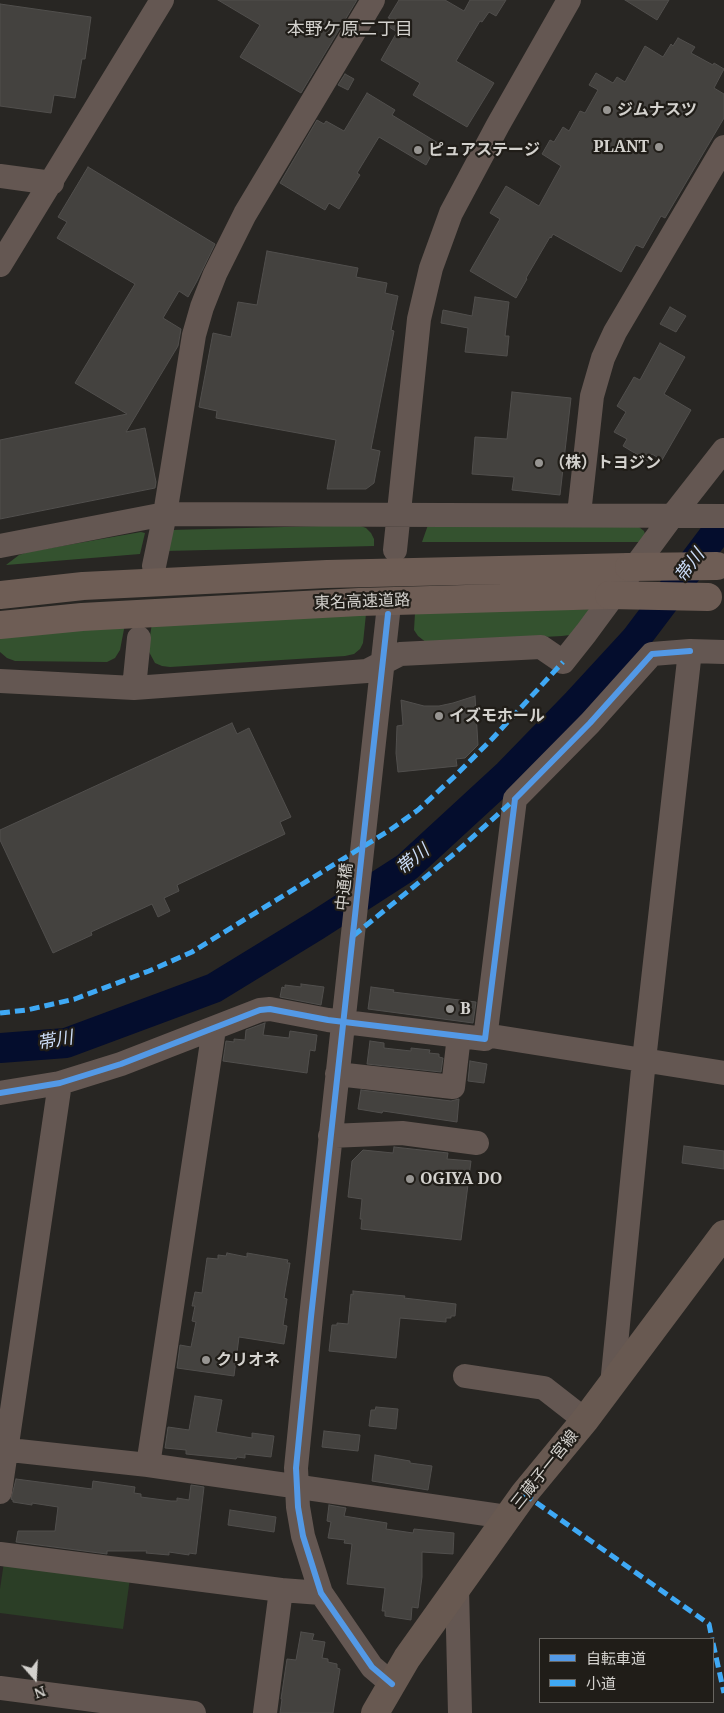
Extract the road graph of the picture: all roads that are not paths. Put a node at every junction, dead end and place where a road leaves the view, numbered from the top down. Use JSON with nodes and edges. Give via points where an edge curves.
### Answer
{"nodes":[{"id":1,"x":162,"y":0,"type":"edge"},
{"id":2,"x":373,"y":0,"type":"edge"},
{"id":3,"x":569,"y":0,"type":"edge"},
{"id":4,"x":724,"y":147,"type":"edge"},
{"id":5,"x":0,"y":176,"type":"edge"},
{"id":6,"x":52,"y":183,"type":"junction"},
{"id":7,"x":0,"y":265,"type":"edge"},
{"id":8,"x":724,"y":450,"type":"edge"},
{"id":9,"x":165,"y":514,"type":"junction"},
{"id":10,"x":398,"y":514,"type":"junction"},
{"id":11,"x":579,"y":514,"type":"junction"},
{"id":12,"x":680,"y":515,"type":"junction"},
{"id":13,"x":724,"y":516,"type":"edge"},
{"id":14,"x":0,"y":546,"type":"edge"},
{"id":15,"x":395,"y":550,"type":"dead end"},
{"id":16,"x":722,"y":564,"type":"edge"},
{"id":17,"x":154,"y":566,"type":"dead end"},
{"id":18,"x":0,"y":595,"type":"edge"},
{"id":19,"x":716,"y":597,"type":"edge"},
{"id":20,"x":388,"y":614,"type":"dead end"},
{"id":21,"x":0,"y":625,"type":"edge"},
{"id":22,"x":139,"y":638,"type":"dead end"},
{"id":23,"x":690,"y":651,"type":"junction"},
{"id":24,"x":724,"y":652,"type":"edge"},
{"id":25,"x":383,"y":663,"type":"junction"},
{"id":26,"x":0,"y":681,"type":"edge"},
{"id":27,"x":134,"y":688,"type":"junction"},
{"id":28,"x":343,"y":1022,"type":"junction"},
{"id":29,"x":214,"y":1028,"type":"junction"},
{"id":30,"x":485,"y":1035,"type":"junction"},
{"id":31,"x":459,"y":1036,"type":"junction"},
{"id":32,"x":644,"y":1060,"type":"junction"},
{"id":33,"x":724,"y":1073,"type":"edge"},
{"id":34,"x":337,"y":1074,"type":"junction"},
{"id":35,"x":60,"y":1083,"type":"junction"},
{"id":36,"x":0,"y":1093,"type":"edge"},
{"id":37,"x":330,"y":1136,"type":"junction"},
{"id":38,"x":477,"y":1143,"type":"dead end"},
{"id":39,"x":724,"y":1234,"type":"edge"},
{"id":40,"x":465,"y":1376,"type":"dead end"},
{"id":41,"x":612,"y":1385,"type":"junction"},
{"id":42,"x":585,"y":1420,"type":"junction"},
{"id":43,"x":3,"y":1449,"type":"edge"},
{"id":44,"x":148,"y":1465,"type":"junction"},
{"id":45,"x":296,"y":1486,"type":"junction"},
{"id":46,"x":0,"y":1492,"type":"edge"},
{"id":47,"x":508,"y":1517,"type":"junction"},
{"id":48,"x":0,"y":1554,"type":"edge"},
{"id":49,"x":457,"y":1588,"type":"junction"},
{"id":50,"x":281,"y":1590,"type":"junction"},
{"id":51,"x":321,"y":1593,"type":"junction"},
{"id":52,"x":392,"y":1684,"type":"junction"},
{"id":53,"x":0,"y":1688,"type":"edge"},
{"id":54,"x":194,"y":1713,"type":"edge"},
{"id":55,"x":265,"y":1713,"type":"edge"},
{"id":56,"x":375,"y":1713,"type":"edge"},
{"id":57,"x":460,"y":1713,"type":"edge"}],
"edges":[{"from":1,"to":6,"type":"street"},
{"from":2,"to":9,"type":"street","via":[[245,214],[205,299],[194,335]]},
{"from":3,"to":10,"type":"street","via":[[451,213],[431,268],[419,319]]},
{"from":4,"to":11,"type":"street","via":[[615,332],[603,358],[592,396]]},
{"from":5,"to":6,"type":"street"},
{"from":6,"to":7,"type":"street"},
{"from":8,"to":12,"type":"street"},
{"from":9,"to":10,"type":"street"},
{"from":9,"to":14,"type":"street"},
{"from":9,"to":17,"type":"street"},
{"from":10,"to":11,"type":"street"},
{"from":10,"to":15,"type":"street"},
{"from":11,"to":12,"type":"street"},
{"from":12,"to":13,"type":"street"},
{"from":12,"to":25,"type":"street","via":[[563,662],[541,647],[400,654]]},
{"from":16,"to":18,"type":"highway","name":"東名高速道路","bridge":true,"via":[[327,574],[83,586]]},
{"from":19,"to":21,"type":"highway","name":"東名高速道路","bridge":true,"via":[[609,595],[359,602],[82,617]]},
{"from":20,"to":25,"type":"street","name":"中通橋"},
{"from":22,"to":27,"type":"street"},
{"from":23,"to":24,"type":"street"},
{"from":23,"to":30,"type":"street","via":[[652,654],[515,799]]},
{"from":23,"to":32,"type":"street"},
{"from":25,"to":27,"type":"street","via":[[367,671]]},
{"from":25,"to":28,"type":"street","name":"中通橋"},
{"from":26,"to":27,"type":"street"},
{"from":28,"to":29,"type":"street","via":[[270,1009]]},
{"from":28,"to":31,"type":"street"},
{"from":28,"to":34,"type":"street","name":"中通橋"},
{"from":29,"to":35,"type":"street","via":[[121,1064]]},
{"from":29,"to":44,"type":"street"},
{"from":30,"to":31,"type":"street","via":[[485,1039]]},
{"from":30,"to":32,"type":"street"},
{"from":31,"to":34,"type":"street","via":[[453,1087]]},
{"from":32,"to":33,"type":"street"},
{"from":32,"to":41,"type":"street"},
{"from":34,"to":37,"type":"street","name":"中通橋"},
{"from":35,"to":36,"type":"street"},
{"from":35,"to":43,"type":"street"},
{"from":37,"to":38,"type":"street","via":[[402,1133]]},
{"from":37,"to":45,"type":"street","name":"中通橋","via":[[301,1404]]},
{"from":39,"to":41,"type":"main road","name":"三蔵子一宮線"},
{"from":40,"to":42,"type":"street","via":[[544,1388]]},
{"from":41,"to":42,"type":"main road","name":"三蔵子一宮線"},
{"from":42,"to":47,"type":"main road","name":"三蔵子一宮線"},
{"from":43,"to":44,"type":"street"},
{"from":43,"to":46,"type":"street"},
{"from":44,"to":45,"type":"street"},
{"from":45,"to":47,"type":"street"},
{"from":45,"to":51,"type":"street","name":"中通橋","via":[[303,1536]]},
{"from":47,"to":49,"type":"main road","name":"三蔵子一宮線"},
{"from":48,"to":50,"type":"street"},
{"from":49,"to":52,"type":"main road","name":"三蔵子一宮線"},
{"from":49,"to":57,"type":"street"},
{"from":50,"to":51,"type":"street"},
{"from":50,"to":55,"type":"street"},
{"from":51,"to":52,"type":"street","name":"中通橋","via":[[372,1666]]},
{"from":52,"to":56,"type":"main road","name":"三蔵子一宮線"},
{"from":53,"to":54,"type":"street"}]}
